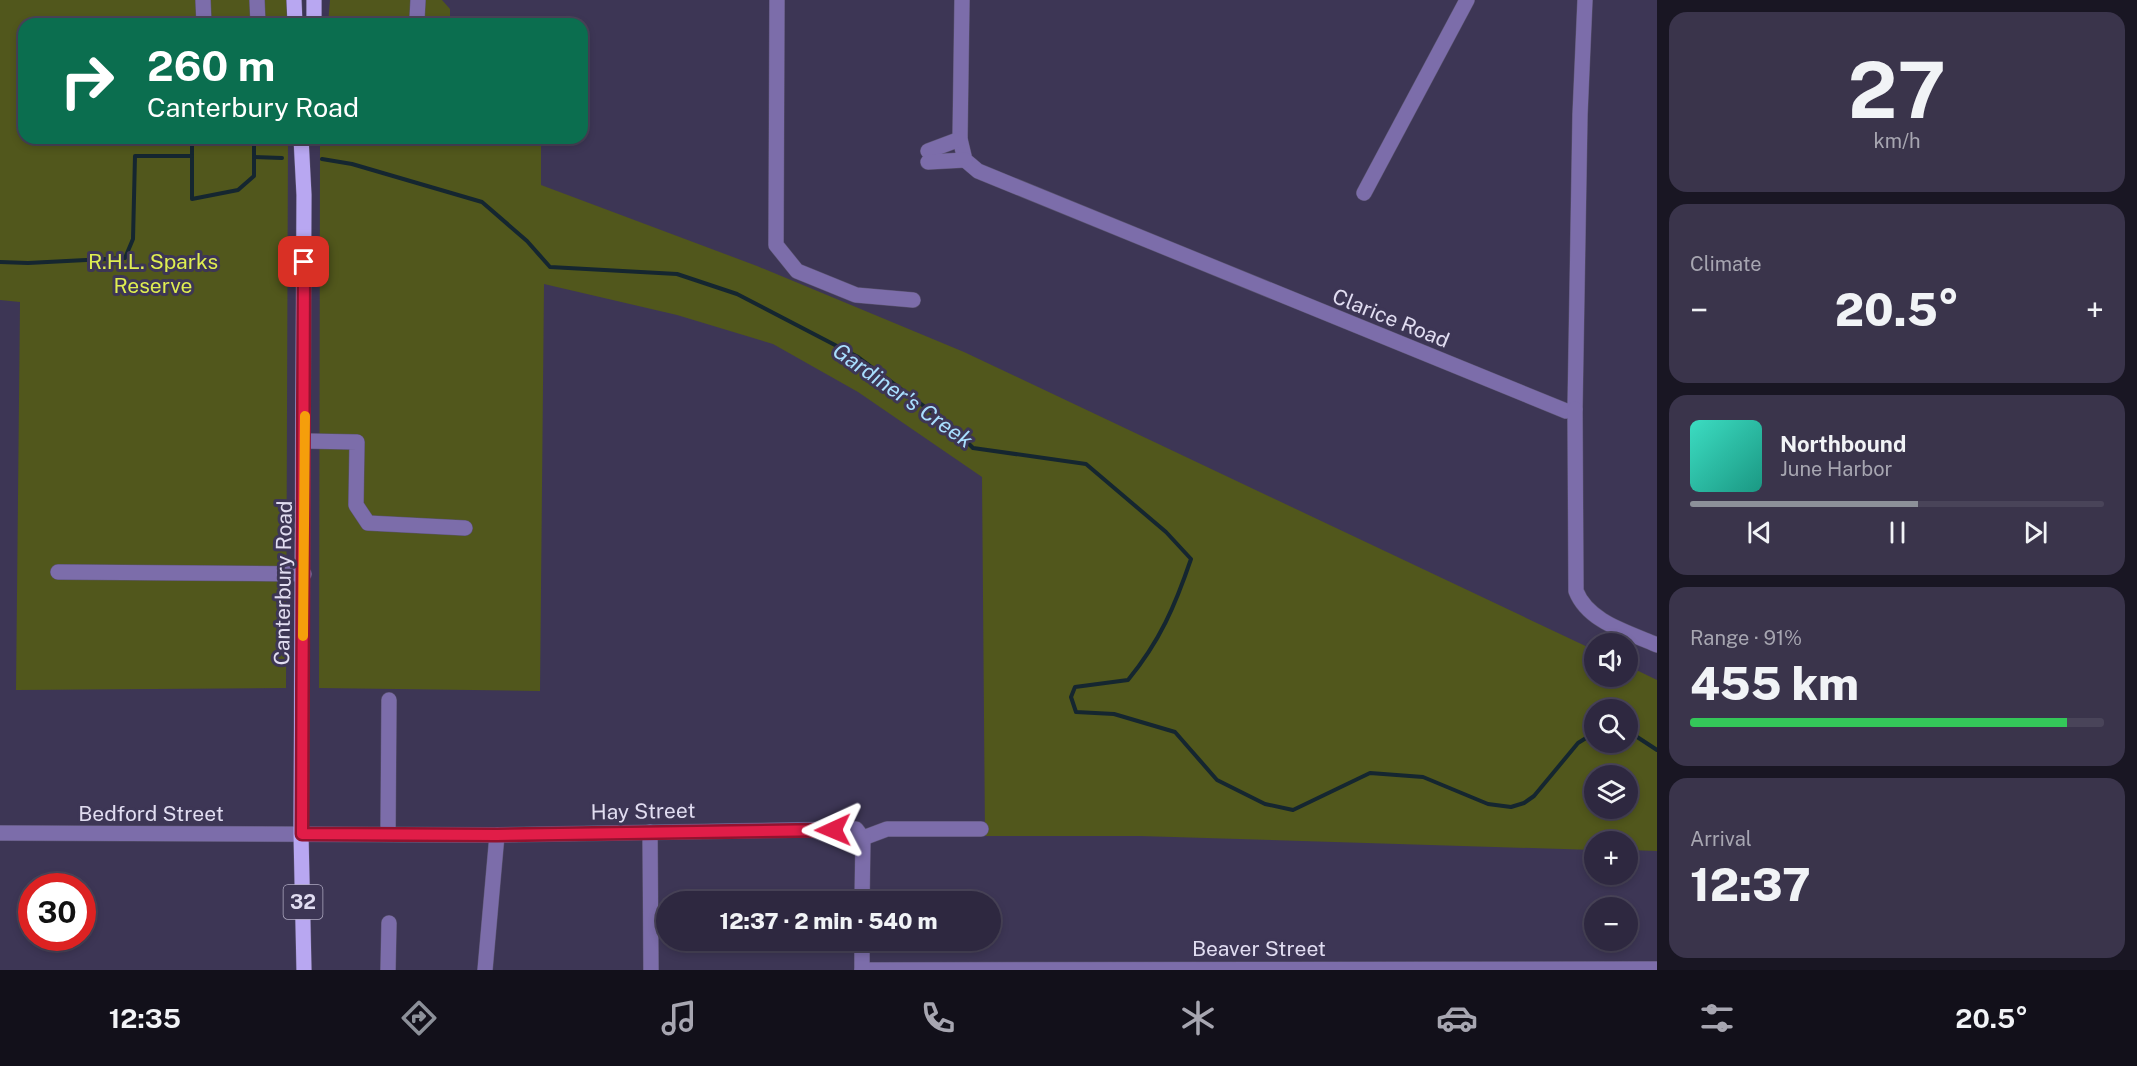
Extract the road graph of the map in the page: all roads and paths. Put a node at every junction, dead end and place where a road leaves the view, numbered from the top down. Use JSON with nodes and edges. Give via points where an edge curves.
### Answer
{"nodes":[{"id":1,"x":203,"y":0,"type":"edge"},
{"id":2,"x":257,"y":0,"type":"edge"},
{"id":3,"x":294,"y":0,"type":"edge"},
{"id":4,"x":314,"y":0,"type":"edge"},
{"id":5,"x":418,"y":0,"type":"edge"},
{"id":6,"x":777,"y":0,"type":"edge"},
{"id":7,"x":962,"y":0,"type":"edge"},
{"id":8,"x":1467,"y":0,"type":"edge"},
{"id":9,"x":1585,"y":0,"type":"edge"},
{"id":10,"x":204,"y":18,"type":"edge"},
{"id":11,"x":258,"y":18,"type":"edge"},
{"id":12,"x":295,"y":18,"type":"edge"},
{"id":13,"x":314,"y":18,"type":"edge"},
{"id":14,"x":417,"y":18,"type":"edge"},
{"id":15,"x":960,"y":139,"type":"junction"},
{"id":16,"x":301,"y":144,"type":"edge"},
{"id":17,"x":308,"y":144,"type":"edge"},
{"id":18,"x":965,"y":160,"type":"junction"},
{"id":19,"x":1364,"y":193,"type":"dead end"},
{"id":20,"x":304,"y":195,"type":"junction"},
{"id":21,"x":913,"y":300,"type":"dead end"},
{"id":22,"x":1575,"y":409,"type":"junction"},
{"id":23,"x":305,"y":441,"type":"junction"},
{"id":24,"x":465,"y":528,"type":"dead end"},
{"id":25,"x":58,"y":572,"type":"dead end"},
{"id":26,"x":304,"y":574,"type":"junction"},
{"id":27,"x":1657,"y":645,"type":"edge"},
{"id":28,"x":389,"y":700,"type":"dead end"},
{"id":29,"x":981,"y":829,"type":"dead end"},
{"id":30,"x":650,"y":832,"type":"junction"},
{"id":31,"x":0,"y":833,"type":"edge"},
{"id":32,"x":302,"y":834,"type":"junction"},
{"id":33,"x":388,"y":834,"type":"junction"},
{"id":34,"x":497,"y":835,"type":"junction"},
{"id":35,"x":863,"y":838,"type":"junction"},
{"id":36,"x":862,"y":891,"type":"edge"},
{"id":37,"x":389,"y":923,"type":"dead end"},
{"id":38,"x":862,"y":951,"type":"edge"},
{"id":39,"x":1657,"y":969,"type":"edge"},
{"id":40,"x":304,"y":970,"type":"edge"},
{"id":41,"x":388,"y":970,"type":"edge"},
{"id":42,"x":485,"y":970,"type":"edge"},
{"id":43,"x":651,"y":970,"type":"edge"},
{"id":44,"x":862,"y":970,"type":"edge"},
{"id":45,"x":1263,"y":970,"type":"edge"}],
"edges":[{"from":1,"to":10,"type":"street"},
{"from":2,"to":11,"type":"street"},
{"from":3,"to":12,"type":"main road"},
{"from":4,"to":13,"type":"main road"},
{"from":5,"to":14,"type":"street"},
{"from":6,"to":21,"type":"street","via":[[776,245],[797,271],[816,279],[856,295]]},
{"from":7,"to":15,"type":"street"},
{"from":8,"to":19,"type":"street"},
{"from":9,"to":22,"type":"street"},
{"from":15,"to":18,"type":"street"},
{"from":15,"to":18,"type":"street","via":[[928,156]]},
{"from":16,"to":20,"type":"main road","name":"Canterbury Road","number":"32"},
{"from":17,"to":20,"type":"main road","name":"Canterbury Road","number":"32"},
{"from":18,"to":22,"type":"street","name":"Clarice Road","via":[[978,171],[1531,398],[1566,411]]},
{"from":20,"to":23,"type":"main road","name":"Canterbury Road","number":"32"},
{"from":22,"to":27,"type":"street","via":[[1576,591],[1594,616]]},
{"from":23,"to":24,"type":"street","via":[[357,442],[356,505],[368,523]]},
{"from":23,"to":26,"type":"main road","name":"Canterbury Road","number":"32"},
{"from":25,"to":26,"type":"street"},
{"from":26,"to":32,"type":"main road","name":"Canterbury Road","number":"32"},
{"from":28,"to":33,"type":"street"},
{"from":29,"to":35,"type":"street","via":[[887,829]]},
{"from":30,"to":34,"type":"street","name":"Hay Street"},
{"from":30,"to":35,"type":"street","name":"Hay Street","via":[[856,829]]},
{"from":30,"to":43,"type":"street"},
{"from":31,"to":32,"type":"street","name":"Bedford Street"},
{"from":32,"to":33,"type":"street","name":"Hay Street"},
{"from":32,"to":40,"type":"main road","name":"Canterbury Road","number":"32"},
{"from":33,"to":34,"type":"street","name":"Hay Street"},
{"from":34,"to":42,"type":"street"},
{"from":35,"to":36,"type":"street"},
{"from":37,"to":41,"type":"street"},
{"from":38,"to":44,"type":"street"},
{"from":39,"to":45,"type":"street","name":"Beaver Street"},
{"from":44,"to":45,"type":"street","name":"Beaver Street"}]}
